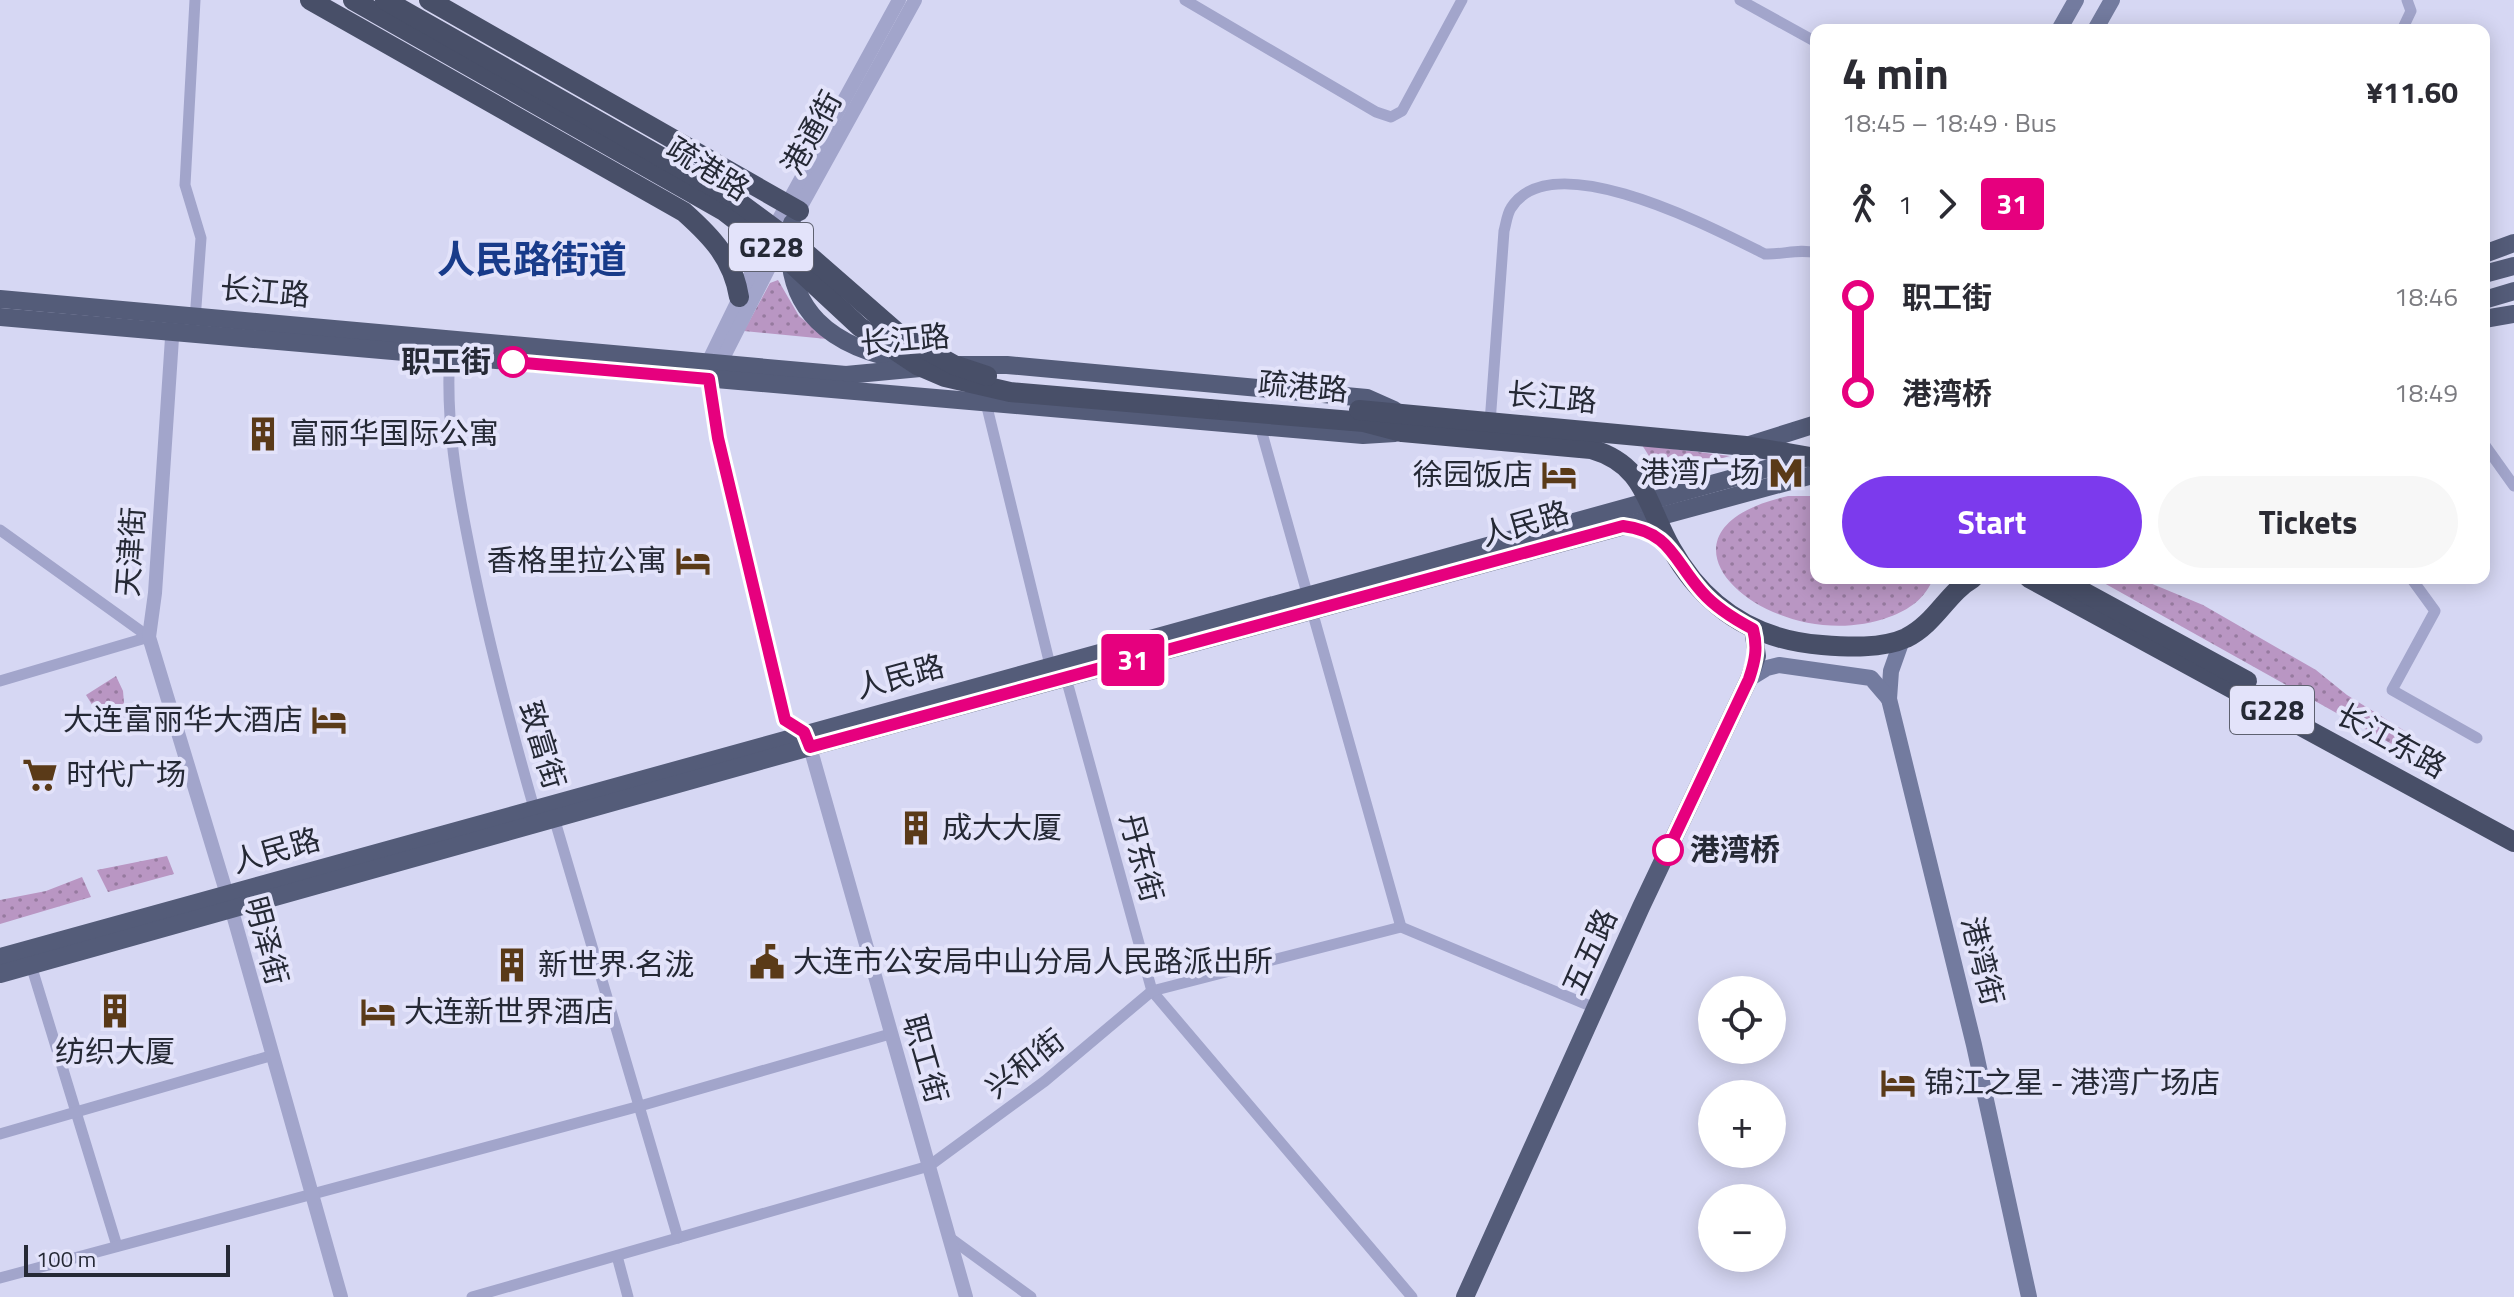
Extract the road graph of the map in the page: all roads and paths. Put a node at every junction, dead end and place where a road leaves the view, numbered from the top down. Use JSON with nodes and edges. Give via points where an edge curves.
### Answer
{"nodes":[{"id":1,"x":195,"y":0,"type":"edge"},
{"id":2,"x":310,"y":0,"type":"edge"},
{"id":3,"x":353,"y":0,"type":"edge"},
{"id":4,"x":385,"y":0,"type":"edge"},
{"id":5,"x":429,"y":0,"type":"edge"},
{"id":6,"x":899,"y":0,"type":"edge"},
{"id":7,"x":915,"y":0,"type":"edge"},
{"id":8,"x":1185,"y":0,"type":"edge"},
{"id":9,"x":1462,"y":0,"type":"edge"},
{"id":10,"x":1740,"y":0,"type":"edge"},
{"id":11,"x":2076,"y":0,"type":"edge"},
{"id":12,"x":2112,"y":0,"type":"edge"},
{"id":13,"x":2407,"y":0,"type":"edge"},
{"id":14,"x":2062,"y":24,"type":"edge"},
{"id":15,"x":2098,"y":24,"type":"edge"},
{"id":16,"x":2405,"y":24,"type":"edge"},
{"id":17,"x":1810,"y":39,"type":"edge"},
{"id":18,"x":793,"y":213,"type":"junction"},
{"id":19,"x":2514,"y":243,"type":"edge"},
{"id":20,"x":1810,"y":251,"type":"edge"},
{"id":21,"x":2490,"y":252,"type":"edge"},
{"id":22,"x":2514,"y":266,"type":"edge"},
{"id":23,"x":2490,"y":272,"type":"edge"},
{"id":24,"x":2514,"y":291,"type":"edge"},
{"id":25,"x":739,"y":297,"type":"junction"},
{"id":26,"x":2490,"y":298,"type":"edge"},
{"id":27,"x":0,"y":299,"type":"edge"},
{"id":28,"x":2514,"y":314,"type":"edge"},
{"id":29,"x":0,"y":317,"type":"edge"},
{"id":30,"x":2490,"y":318,"type":"edge"},
{"id":31,"x":173,"y":324,"type":"junction"},
{"id":32,"x":195,"y":326,"type":"junction"},
{"id":33,"x":450,"y":348,"type":"junction"},
{"id":34,"x":939,"y":366,"type":"junction"},
{"id":35,"x":713,"y":368,"type":"junction"},
{"id":36,"x":986,"y":403,"type":"junction"},
{"id":37,"x":1209,"y":403,"type":"junction"},
{"id":38,"x":1403,"y":423,"type":"junction"},
{"id":39,"x":1490,"y":423,"type":"junction"},
{"id":40,"x":1260,"y":426,"type":"junction"},
{"id":41,"x":1810,"y":426,"type":"edge"},
{"id":42,"x":1746,"y":446,"type":"junction"},
{"id":43,"x":2490,"y":452,"type":"edge"},
{"id":44,"x":1810,"y":460,"type":"edge"},
{"id":45,"x":1810,"y":462,"type":"edge"},
{"id":46,"x":2514,"y":486,"type":"edge"},
{"id":47,"x":1653,"y":509,"type":"junction"},
{"id":48,"x":1620,"y":518,"type":"junction"},
{"id":49,"x":0,"y":530,"type":"edge"},
{"id":50,"x":1670,"y":547,"type":"junction"},
{"id":51,"x":2040,"y":584,"type":"edge"},
{"id":52,"x":2069,"y":584,"type":"edge"},
{"id":53,"x":2415,"y":584,"type":"edge"},
{"id":54,"x":1958,"y":586,"type":"edge"},
{"id":55,"x":1311,"y":603,"type":"junction"},
{"id":56,"x":1753,"y":629,"type":"junction"},
{"id":57,"x":149,"y":637,"type":"junction"},
{"id":58,"x":1902,"y":640,"type":"junction"},
{"id":59,"x":1050,"y":665,"type":"junction"},
{"id":60,"x":1066,"y":678,"type":"junction"},
{"id":61,"x":1749,"y":679,"type":"junction"},
{"id":62,"x":0,"y":681,"type":"edge"},
{"id":63,"x":1889,"y":699,"type":"junction"},
{"id":64,"x":2477,"y":738,"type":"dead end"},
{"id":65,"x":807,"y":740,"type":"junction"},
{"id":66,"x":534,"y":808,"type":"junction"},
{"id":67,"x":555,"y":821,"type":"junction"},
{"id":68,"x":2514,"y":826,"type":"edge"},
{"id":69,"x":2514,"y":842,"type":"edge"},
{"id":70,"x":229,"y":902,"type":"junction"},
{"id":71,"x":1401,"y":927,"type":"junction"},
{"id":72,"x":0,"y":957,"type":"edge"},
{"id":73,"x":31,"y":965,"type":"junction"},
{"id":74,"x":0,"y":974,"type":"edge"},
{"id":75,"x":1152,"y":991,"type":"junction"},
{"id":76,"x":1595,"y":1008,"type":"junction"},
{"id":77,"x":890,"y":1034,"type":"junction"},
{"id":78,"x":270,"y":1056,"type":"junction"},
{"id":79,"x":640,"y":1106,"type":"junction"},
{"id":80,"x":76,"y":1112,"type":"junction"},
{"id":81,"x":0,"y":1134,"type":"edge"},
{"id":82,"x":929,"y":1166,"type":"junction"},
{"id":83,"x":311,"y":1195,"type":"junction"},
{"id":84,"x":678,"y":1238,"type":"junction"},
{"id":85,"x":950,"y":1238,"type":"junction"},
{"id":86,"x":117,"y":1246,"type":"junction"},
{"id":87,"x":617,"y":1256,"type":"junction"},
{"id":88,"x":0,"y":1278,"type":"edge"},
{"id":89,"x":341,"y":1297,"type":"edge"},
{"id":90,"x":472,"y":1297,"type":"edge"},
{"id":91,"x":628,"y":1297,"type":"edge"},
{"id":92,"x":966,"y":1297,"type":"edge"},
{"id":93,"x":1031,"y":1297,"type":"edge"},
{"id":94,"x":1412,"y":1297,"type":"edge"},
{"id":95,"x":1465,"y":1297,"type":"edge"},
{"id":96,"x":2029,"y":1297,"type":"edge"}],
"edges":[{"from":1,"to":32,"type":"street","via":[[185,185],[201,238]]},
{"from":2,"to":25,"type":"highway","via":[[684,212],[726,255]]},
{"from":3,"to":37,"type":"highway","name":"疏港路","number":"G228","bridge":true,"via":[[724,211],[789,261],[860,327],[917,365],[1010,392]]},
{"from":4,"to":37,"type":"highway","name":"疏港路","number":"G228","bridge":true,"via":[[733,198],[798,246],[900,335],[954,365],[1011,380]]},
{"from":5,"to":18,"type":"highway"},
{"from":6,"to":18,"type":"street","name":"港通街"},
{"from":7,"to":18,"type":"street","name":"港通街"},
{"from":8,"to":9,"type":"street","via":[[1391,117],[1402,111]]},
{"from":10,"to":17,"type":"street"},
{"from":11,"to":14,"type":"main road"},
{"from":12,"to":15,"type":"main road"},
{"from":13,"to":16,"type":"street","via":[[2411,11]]},
{"from":18,"to":25,"type":"street","name":"港通街"},
{"from":18,"to":34,"type":"main road","via":[[791,267],[812,316],[830,335],[877,355]]},
{"from":18,"to":35,"type":"street","name":"港通街"},
{"from":19,"to":21,"type":"main road"},
{"from":20,"to":39,"type":"street","via":[[1765,254],[1670,207],[1583,185],[1560,183],[1521,198],[1510,209],[1504,231]]},
{"from":22,"to":23,"type":"main road"},
{"from":24,"to":26,"type":"main road"},
{"from":25,"to":35,"type":"street","name":"港通街"},
{"from":27,"to":31,"type":"main road","name":"长江路"},
{"from":28,"to":30,"type":"main road"},
{"from":29,"to":31,"type":"main road","name":"长江路"},
{"from":31,"to":32,"type":"main road","name":"长江路"},
{"from":31,"to":57,"type":"street","name":"天津街"},
{"from":32,"to":33,"type":"main road","name":"长江路"},
{"from":33,"to":35,"type":"main road","name":"长江路"},
{"from":33,"to":66,"type":"street","name":"致富街","via":[[452,463],[489,642]]},
{"from":34,"to":35,"type":"main road","name":"长江路","via":[[846,375]]},
{"from":34,"to":38,"type":"main road","name":"长江路","via":[[1007,365],[1367,398]]},
{"from":35,"to":36,"type":"main road"},
{"from":35,"to":65,"type":"street","name":"职工街","via":[[718,438],[785,720]]},
{"from":36,"to":40,"type":"main road"},
{"from":36,"to":59,"type":"street"},
{"from":37,"to":38,"type":"highway","name":"疏港路","number":"G228"},
{"from":38,"to":39,"type":"highway","name":"长江路","number":"G228"},
{"from":38,"to":40,"type":"main road","via":[[1363,435]]},
{"from":38,"to":47,"type":"highway","name":"长江路","number":"G228","via":[[1610,455],[1626,466]]},
{"from":39,"to":42,"type":"highway","name":"长江路","number":"G228"},
{"from":40,"to":55,"type":"street"},
{"from":41,"to":42,"type":"main road"},
{"from":42,"to":44,"type":"highway","name":"长江路","number":"G228"},
{"from":43,"to":46,"type":"street"},
{"from":45,"to":47,"type":"main road","name":"人民路"},
{"from":47,"to":48,"type":"main road","name":"人民路"},
{"from":47,"to":50,"type":"highway","number":"G228"},
{"from":48,"to":50,"type":"main road"},
{"from":48,"to":55,"type":"main road","name":"人民路"},
{"from":49,"to":57,"type":"street"},
{"from":50,"to":56,"type":"highway","number":"G228","via":[[1703,594]]},
{"from":51,"to":69,"type":"highway","name":"长江东路","number":"G228"},
{"from":52,"to":68,"type":"highway","name":"长江东路","number":"G228"},
{"from":53,"to":64,"type":"street","via":[[2435,611],[2392,690]]},
{"from":54,"to":58,"type":"highway","number":"G228","via":[[1923,629]]},
{"from":55,"to":59,"type":"main road","name":"人民路"},
{"from":55,"to":60,"type":"main road","name":"人民路"},
{"from":55,"to":71,"type":"street"},
{"from":56,"to":58,"type":"highway","number":"G228","via":[[1844,647]]},
{"from":56,"to":61,"type":"main road","name":"五五路","via":[[1757,656]]},
{"from":57,"to":62,"type":"street","name":"天津街"},
{"from":57,"to":70,"type":"street","name":"明泽街"},
{"from":58,"to":63,"type":"main road","name":"港湾街","via":[[1891,671]]},
{"from":59,"to":60,"type":"street"},
{"from":59,"to":65,"type":"main road","name":"人民路"},
{"from":60,"to":65,"type":"main road","name":"人民路"},
{"from":60,"to":75,"type":"street","name":"丹东街"},
{"from":61,"to":63,"type":"main road","via":[[1779,665],[1861,676],[1881,687]]},
{"from":61,"to":76,"type":"main road","name":"五五路"},
{"from":63,"to":96,"type":"main road","name":"港湾街"},
{"from":65,"to":66,"type":"main road","name":"人民路"},
{"from":65,"to":67,"type":"main road","name":"人民路"},
{"from":65,"to":77,"type":"street","name":"职工街"},
{"from":66,"to":67,"type":"street","name":"致富街"},
{"from":66,"to":70,"type":"main road","name":"人民路"},
{"from":67,"to":70,"type":"main road","name":"人民路"},
{"from":67,"to":79,"type":"street","name":"致富街"},
{"from":70,"to":72,"type":"main road","name":"人民路"},
{"from":70,"to":73,"type":"main road","name":"人民路"},
{"from":70,"to":78,"type":"street","name":"明泽街"},
{"from":71,"to":75,"type":"street","name":"兴和街"},
{"from":71,"to":76,"type":"street"},
{"from":73,"to":74,"type":"main road","name":"人民路"},
{"from":73,"to":80,"type":"street"},
{"from":75,"to":82,"type":"street","name":"兴和街","via":[[1045,1081]]},
{"from":75,"to":94,"type":"street","name":"丹东街"},
{"from":76,"to":95,"type":"main road","name":"五五路"},
{"from":77,"to":79,"type":"street"},
{"from":77,"to":82,"type":"street","name":"职工街"},
{"from":78,"to":80,"type":"street"},
{"from":78,"to":83,"type":"street","name":"明泽街"},
{"from":79,"to":83,"type":"street"},
{"from":79,"to":84,"type":"street","name":"致富街"},
{"from":80,"to":81,"type":"street"},
{"from":80,"to":86,"type":"street"},
{"from":82,"to":84,"type":"street","name":"兴和街"},
{"from":82,"to":85,"type":"street","name":"职工街"},
{"from":83,"to":86,"type":"street"},
{"from":83,"to":89,"type":"street","name":"明泽街"},
{"from":84,"to":87,"type":"street","name":"兴和街"},
{"from":85,"to":92,"type":"street","name":"职工街"},
{"from":85,"to":93,"type":"street"},
{"from":86,"to":88,"type":"street"},
{"from":87,"to":90,"type":"street","name":"兴和街"},
{"from":87,"to":91,"type":"street"}]}
